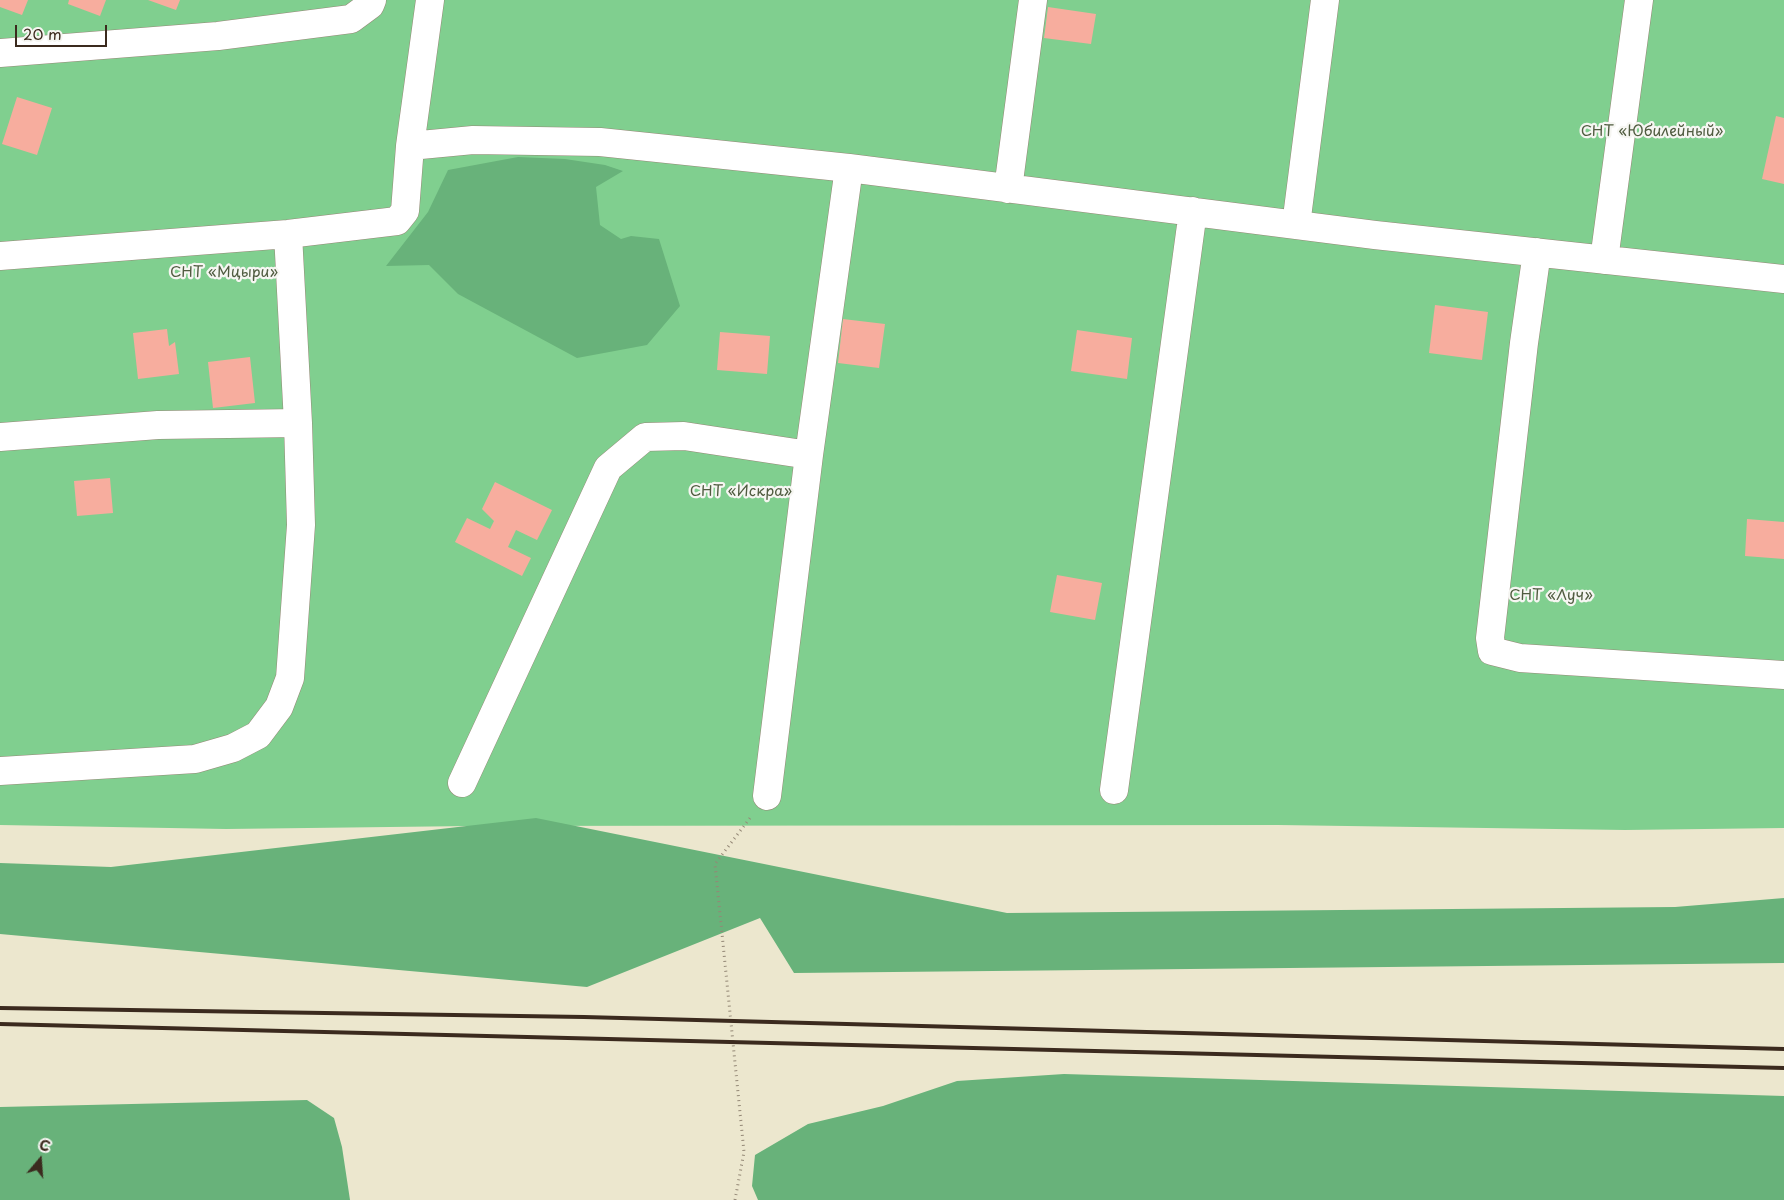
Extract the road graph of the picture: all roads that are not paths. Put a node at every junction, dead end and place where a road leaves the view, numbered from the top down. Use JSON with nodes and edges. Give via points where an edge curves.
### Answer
{"nodes":[{"id":1,"x":372,"y":0,"type":"edge"},
{"id":2,"x":430,"y":0,"type":"edge"},
{"id":3,"x":1033,"y":0,"type":"edge"},
{"id":4,"x":1325,"y":0,"type":"edge"},
{"id":5,"x":1640,"y":0,"type":"edge"},
{"id":6,"x":0,"y":53,"type":"edge"},
{"id":7,"x":410,"y":146,"type":"junction"},
{"id":8,"x":849,"y":168,"type":"junction"},
{"id":9,"x":1008,"y":188,"type":"junction"},
{"id":10,"x":1193,"y":212,"type":"junction"},
{"id":11,"x":1296,"y":225,"type":"junction"},
{"id":12,"x":288,"y":234,"type":"junction"},
{"id":13,"x":1537,"y":252,"type":"junction"},
{"id":14,"x":0,"y":256,"type":"edge"},
{"id":15,"x":1604,"y":260,"type":"junction"},
{"id":16,"x":1784,"y":279,"type":"edge"},
{"id":17,"x":298,"y":423,"type":"junction"},
{"id":18,"x":0,"y":437,"type":"edge"},
{"id":19,"x":809,"y":455,"type":"junction"},
{"id":20,"x":1784,"y":675,"type":"edge"},
{"id":21,"x":0,"y":770,"type":"edge"},
{"id":22,"x":462,"y":783,"type":"dead end"},
{"id":23,"x":1114,"y":790,"type":"dead end"},
{"id":24,"x":767,"y":796,"type":"road end"}],
"edges":[{"from":1,"to":6,"type":"street","via":[[351,19],[218,36]]},
{"from":2,"to":7,"type":"street"},
{"from":3,"to":9,"type":"street"},
{"from":4,"to":11,"type":"street"},
{"from":5,"to":15,"type":"street"},
{"from":7,"to":8,"type":"street","via":[[473,140],[600,142]]},
{"from":7,"to":12,"type":"street","via":[[405,211],[397,221]]},
{"from":8,"to":9,"type":"street"},
{"from":8,"to":19,"type":"street"},
{"from":9,"to":10,"type":"street"},
{"from":10,"to":11,"type":"street"},
{"from":10,"to":23,"type":"street"},
{"from":11,"to":13,"type":"street"},
{"from":12,"to":14,"type":"street"},
{"from":12,"to":17,"type":"street"},
{"from":13,"to":15,"type":"street"},
{"from":13,"to":20,"type":"street","via":[[1490,638],[1492,651],[1520,658]]},
{"from":15,"to":16,"type":"street"},
{"from":17,"to":18,"type":"street","via":[[158,425]]},
{"from":17,"to":21,"type":"street","via":[[301,525],[290,678],[279,707],[258,735],[233,748],[194,759]]},
{"from":19,"to":22,"type":"street","via":[[684,436],[645,436],[608,468]]},
{"from":19,"to":24,"type":"street"}]}
